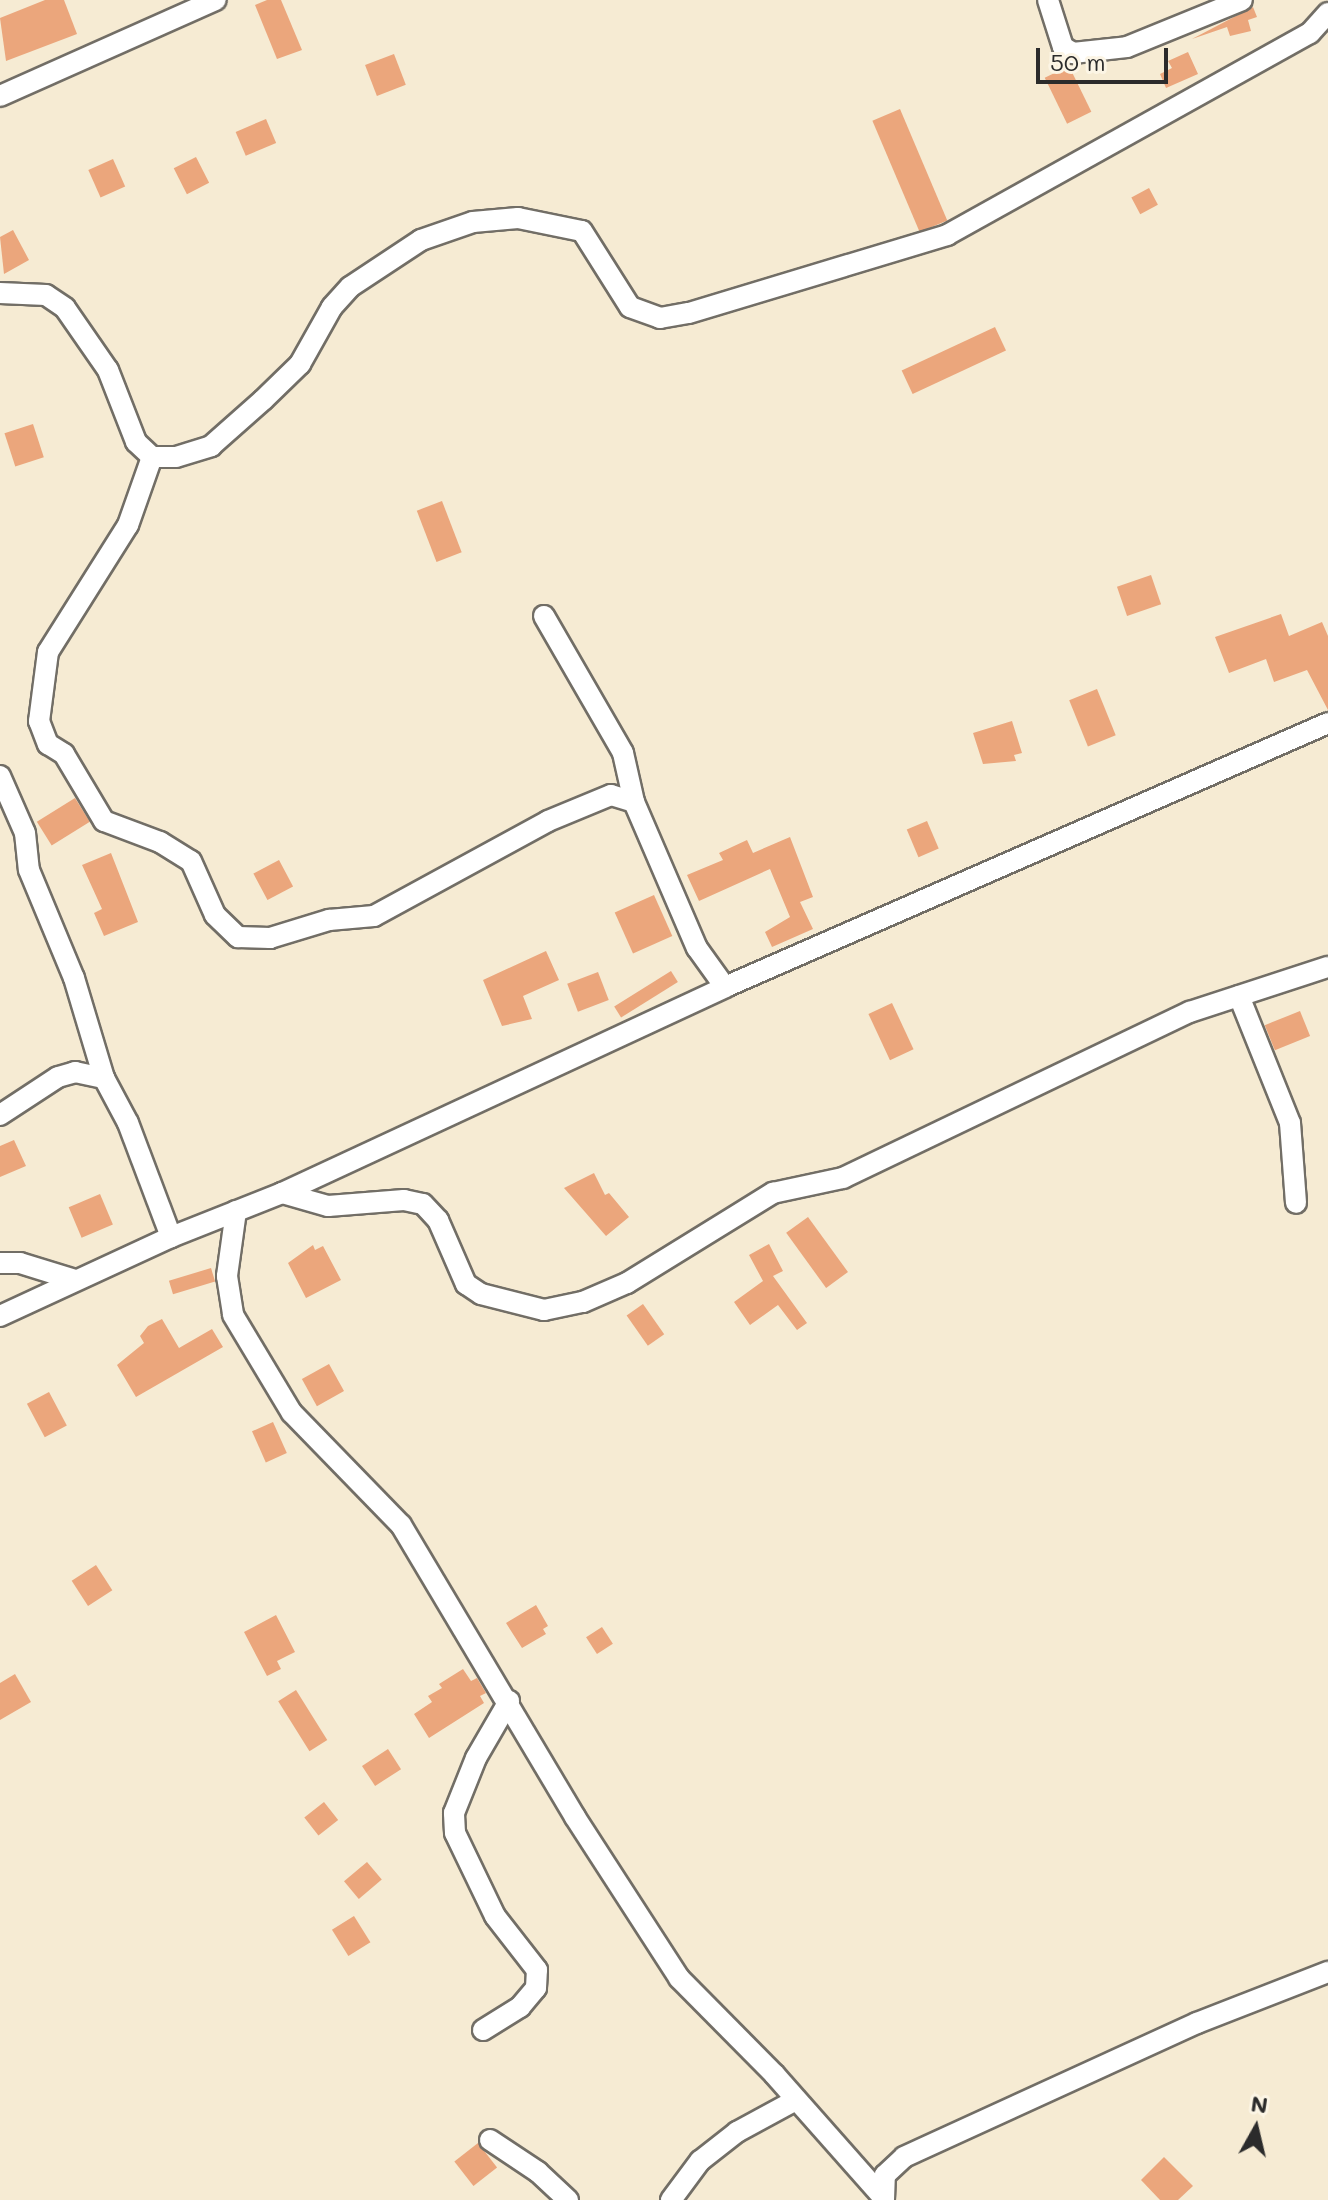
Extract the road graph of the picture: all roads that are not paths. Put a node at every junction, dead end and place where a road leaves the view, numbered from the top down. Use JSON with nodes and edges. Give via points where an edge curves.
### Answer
{"nodes":[{"id":1,"x":216,"y":0,"type":"edge"},
{"id":2,"x":1048,"y":0,"type":"edge"},
{"id":3,"x":1242,"y":0,"type":"edge"},
{"id":4,"x":1328,"y":13,"type":"edge"},
{"id":5,"x":0,"y":96,"type":"edge"},
{"id":6,"x":0,"y":293,"type":"edge"},
{"id":7,"x":152,"y":457,"type":"junction"},
{"id":8,"x":544,"y":616,"type":"dead end"},
{"id":9,"x":1328,"y":723,"type":"edge"},
{"id":10,"x":0,"y":776,"type":"edge"},
{"id":11,"x":634,"y":802,"type":"junction"},
{"id":12,"x":1328,"y":967,"type":"edge"},
{"id":13,"x":725,"y":987,"type":"junction"},
{"id":14,"x":1239,"y":996,"type":"junction"},
{"id":15,"x":104,"y":1078,"type":"junction"},
{"id":16,"x":0,"y":1115,"type":"edge"},
{"id":17,"x":282,"y":1193,"type":"junction"},
{"id":18,"x":1296,"y":1203,"type":"dead end"},
{"id":19,"x":236,"y":1211,"type":"junction"},
{"id":20,"x":171,"y":1237,"type":"junction"},
{"id":21,"x":0,"y":1263,"type":"edge"},
{"id":22,"x":75,"y":1280,"type":"junction"},
{"id":23,"x":0,"y":1316,"type":"edge"},
{"id":24,"x":509,"y":1701,"type":"junction"},
{"id":25,"x":1328,"y":1972,"type":"edge"},
{"id":26,"x":483,"y":2030,"type":"dead end"},
{"id":27,"x":796,"y":2100,"type":"junction"},
{"id":28,"x":490,"y":2140,"type":"dead end"},
{"id":29,"x":884,"y":2199,"type":"edge"},
{"id":30,"x":568,"y":2200,"type":"edge"},
{"id":31,"x":671,"y":2200,"type":"edge"}],
"edges":[{"from":1,"to":5,"type":"street"},
{"from":2,"to":3,"type":"street","via":[[1063,47],[1073,53],[1127,47]]},
{"from":4,"to":7,"type":"street","via":[[1310,33],[947,235],[689,313],[660,318],[630,307],[582,231],[518,218],[473,222],[421,240],[350,287],[332,307],[300,364],[211,446],[176,457]]},
{"from":6,"to":7,"type":"street","via":[[46,295],[65,308],[108,370],[125,425]]},
{"from":7,"to":11,"type":"street","via":[[128,525],[48,652],[39,721],[48,744],[64,754],[104,821],[160,842],[191,861],[215,915],[238,937],[270,938],[329,920],[374,916],[583,805],[611,795]]},
{"from":8,"to":11,"type":"street","via":[[617,742]]},
{"from":9,"to":13,"type":"street"},
{"from":10,"to":15,"type":"street","via":[[25,833],[29,870],[74,978]]},
{"from":11,"to":13,"type":"street","via":[[697,948]]},
{"from":12,"to":14,"type":"street"},
{"from":13,"to":17,"type":"street"},
{"from":14,"to":17,"type":"street","via":[[1119,1044],[1001,1107],[843,1178],[773,1193],[627,1283],[583,1302],[544,1310],[481,1294],[466,1284],[438,1220],[423,1204],[404,1200],[328,1206]]},
{"from":14,"to":18,"type":"street","via":[[1290,1123]]},
{"from":15,"to":16,"type":"street","via":[[75,1072],[58,1077]]},
{"from":15,"to":20,"type":"street","via":[[128,1123]]},
{"from":17,"to":19,"type":"street"},
{"from":19,"to":20,"type":"street"},
{"from":19,"to":24,"type":"street","via":[[227,1276],[233,1315],[292,1413],[401,1525]]},
{"from":20,"to":22,"type":"street"},
{"from":21,"to":22,"type":"street","via":[[20,1263]]},
{"from":22,"to":23,"type":"street"},
{"from":24,"to":26,"type":"street","via":[[476,1758],[454,1813],[455,1833],[495,1916],[537,1970],[520,2007]]},
{"from":24,"to":27,"type":"street","via":[[575,1817],[679,1978]]},
{"from":25,"to":29,"type":"street","via":[[1197,2023],[904,2157],[885,2175]]},
{"from":27,"to":29,"type":"street"},
{"from":27,"to":31,"type":"street","via":[[737,2132],[700,2161]]},
{"from":28,"to":30,"type":"street"}]}
